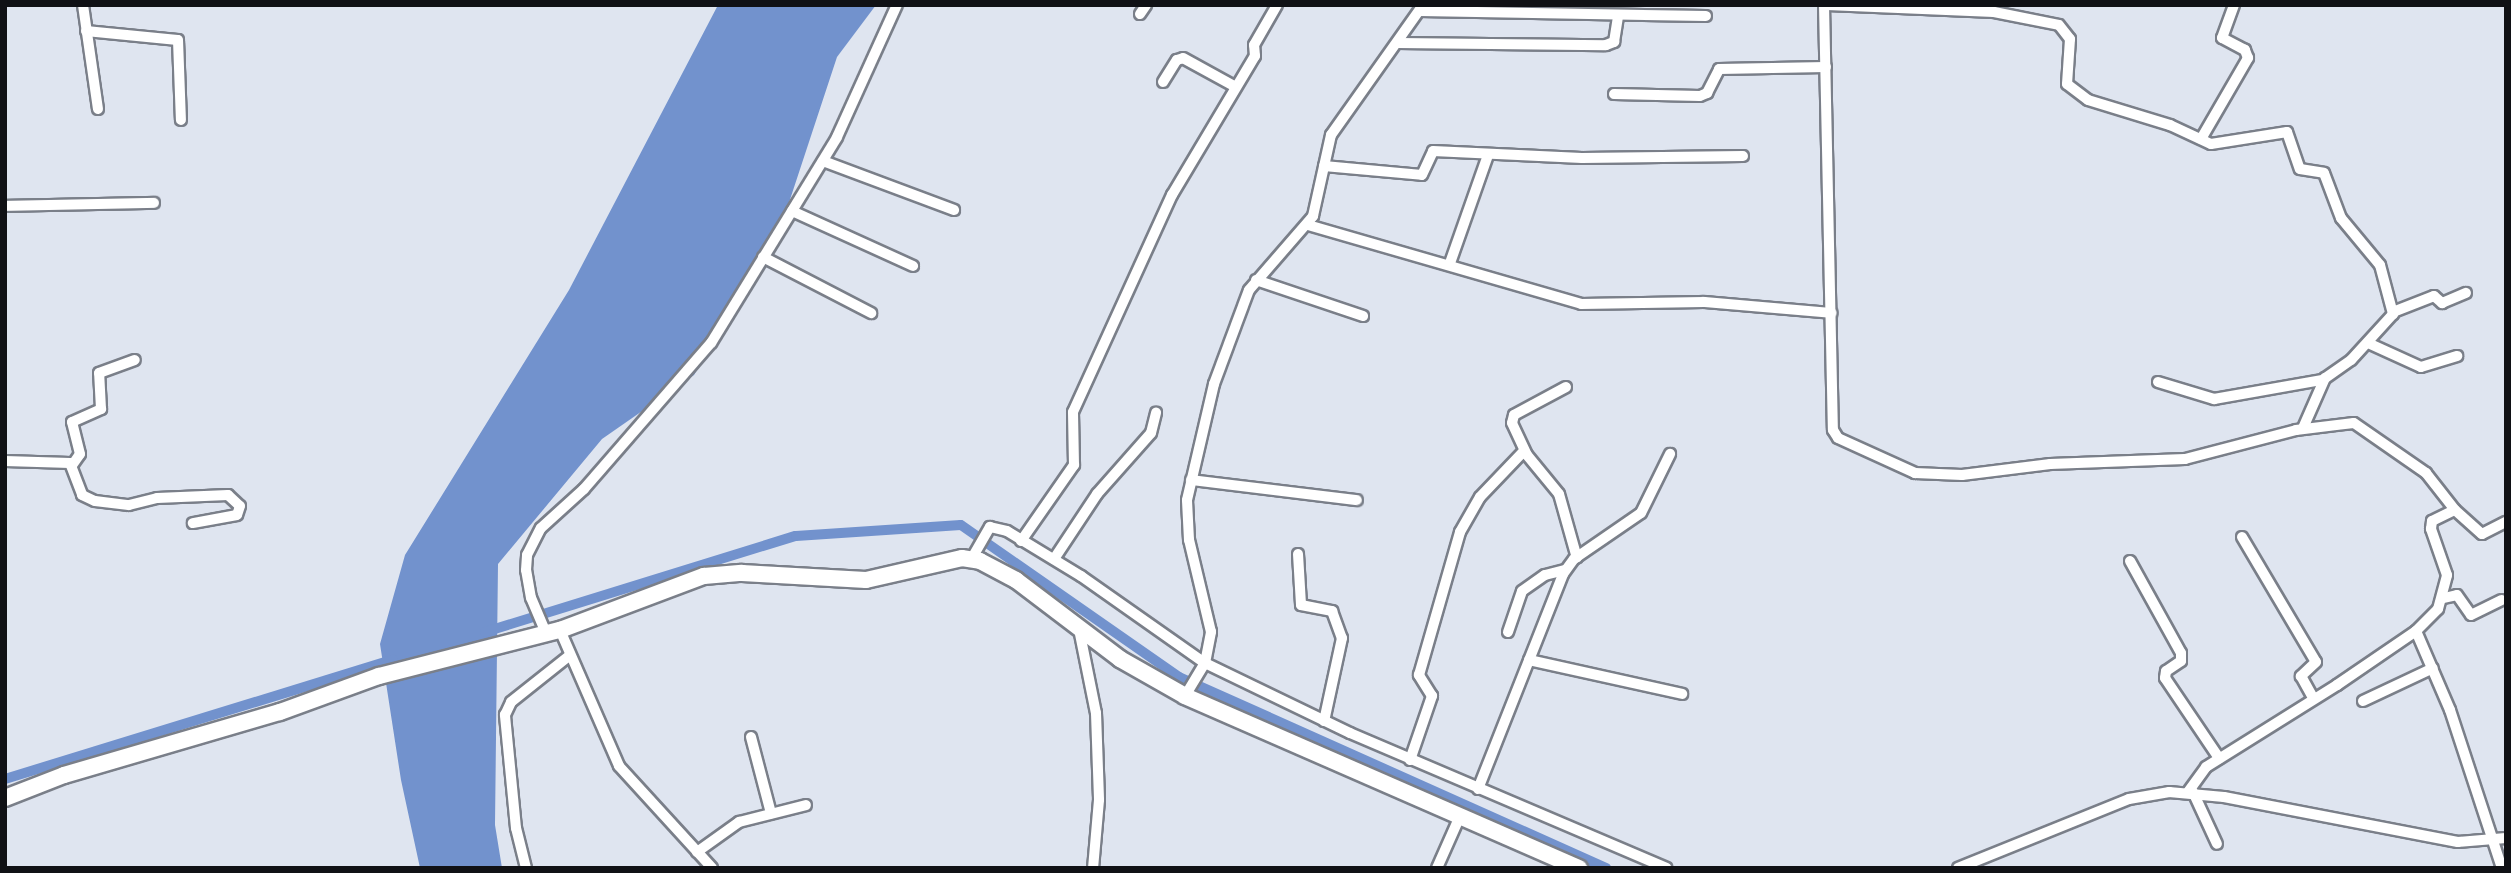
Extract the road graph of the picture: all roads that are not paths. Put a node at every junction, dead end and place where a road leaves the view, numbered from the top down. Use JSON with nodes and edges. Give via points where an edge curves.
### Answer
{"nodes":[{"id":1,"x":83,"y":5,"type":"edge"},
{"id":2,"x":897,"y":5,"type":"edge"},
{"id":3,"x":1278,"y":5,"type":"edge"},
{"id":4,"x":1826,"y":5,"type":"edge"},
{"id":5,"x":2234,"y":5,"type":"edge"},
{"id":6,"x":1421,"y":8,"type":"edge"},
{"id":7,"x":1550,"y":10,"type":"edge"},
{"id":8,"x":1618,"y":16,"type":"junction"},
{"id":9,"x":1706,"y":16,"type":"dead end"},
{"id":10,"x":86,"y":31,"type":"junction"},
{"id":11,"x":1398,"y":43,"type":"junction"},
{"id":12,"x":1826,"y":67,"type":"junction"},
{"id":13,"x":1164,"y":82,"type":"dead end"},
{"id":14,"x":1236,"y":87,"type":"junction"},
{"id":15,"x":1614,"y":94,"type":"dead end"},
{"id":16,"x":98,"y":109,"type":"dead end"},
{"id":17,"x":181,"y":120,"type":"dead end"},
{"id":18,"x":2201,"y":139,"type":"junction"},
{"id":19,"x":1488,"y":155,"type":"junction"},
{"id":20,"x":1743,"y":156,"type":"dead end"},
{"id":21,"x":823,"y":161,"type":"junction"},
{"id":22,"x":1324,"y":166,"type":"junction"},
{"id":23,"x":154,"y":203,"type":"dead end"},
{"id":24,"x":5,"y":206,"type":"edge"},
{"id":25,"x":954,"y":210,"type":"dead end"},
{"id":26,"x":792,"y":211,"type":"junction"},
{"id":27,"x":1308,"y":225,"type":"junction"},
{"id":28,"x":763,"y":257,"type":"junction"},
{"id":29,"x":1450,"y":263,"type":"junction"},
{"id":30,"x":913,"y":266,"type":"dead end"},
{"id":31,"x":1256,"y":280,"type":"junction"},
{"id":32,"x":2466,"y":293,"type":"dead end"},
{"id":33,"x":2393,"y":312,"type":"junction"},
{"id":34,"x":871,"y":313,"type":"dead end"},
{"id":35,"x":1832,"y":313,"type":"junction"},
{"id":36,"x":1363,"y":316,"type":"dead end"},
{"id":37,"x":2368,"y":343,"type":"junction"},
{"id":38,"x":2457,"y":356,"type":"dead end"},
{"id":39,"x":135,"y":360,"type":"dead end"},
{"id":40,"x":2322,"y":380,"type":"junction"},
{"id":41,"x":2158,"y":382,"type":"dead end"},
{"id":42,"x":1566,"y":387,"type":"dead end"},
{"id":43,"x":1156,"y":413,"type":"dead end"},
{"id":44,"x":2303,"y":428,"type":"junction"},
{"id":45,"x":1524,"y":451,"type":"junction"},
{"id":46,"x":1670,"y":454,"type":"dead end"},
{"id":47,"x":5,"y":461,"type":"edge"},
{"id":48,"x":73,"y":464,"type":"junction"},
{"id":49,"x":1191,"y":480,"type":"junction"},
{"id":50,"x":1357,"y":500,"type":"dead end"},
{"id":51,"x":2455,"y":510,"type":"junction"},
{"id":52,"x":193,"y":523,"type":"dead end"},
{"id":53,"x":2506,"y":523,"type":"edge"},
{"id":54,"x":2242,"y":537,"type":"dead end"},
{"id":55,"x":1021,"y":541,"type":"junction"},
{"id":56,"x":975,"y":551,"type":"junction"},
{"id":57,"x":1298,"y":554,"type":"dead end"},
{"id":58,"x":1577,"y":558,"type":"junction"},
{"id":59,"x":1054,"y":559,"type":"junction"},
{"id":60,"x":2130,"y":561,"type":"dead end"},
{"id":61,"x":1565,"y":570,"type":"junction"},
{"id":62,"x":2444,"y":598,"type":"junction"},
{"id":63,"x":2502,"y":600,"type":"dead end"},
{"id":64,"x":1079,"y":629,"type":"junction"},
{"id":65,"x":2416,"y":631,"type":"junction"},
{"id":66,"x":550,"y":632,"type":"junction"},
{"id":67,"x":1508,"y":632,"type":"dead end"},
{"id":68,"x":570,"y":655,"type":"junction"},
{"id":69,"x":1529,"y":660,"type":"junction"},
{"id":70,"x":1205,"y":663,"type":"junction"},
{"id":71,"x":2433,"y":668,"type":"junction"},
{"id":72,"x":1187,"y":692,"type":"junction"},
{"id":73,"x":1682,"y":694,"type":"dead end"},
{"id":74,"x":2314,"y":699,"type":"junction"},
{"id":75,"x":2363,"y":701,"type":"dead end"},
{"id":76,"x":1324,"y":720,"type":"junction"},
{"id":77,"x":751,"y":737,"type":"dead end"},
{"id":78,"x":2219,"y":758,"type":"junction"},
{"id":79,"x":1410,"y":760,"type":"junction"},
{"id":80,"x":2190,"y":788,"type":"junction"},
{"id":81,"x":1478,"y":789,"type":"junction"},
{"id":82,"x":5,"y":799,"type":"edge"},
{"id":83,"x":806,"y":805,"type":"dead end"},
{"id":84,"x":771,"y":813,"type":"junction"},
{"id":85,"x":1460,"y":816,"type":"junction"},
{"id":86,"x":2506,"y":838,"type":"edge"},
{"id":87,"x":2217,"y":844,"type":"dead end"},
{"id":88,"x":2499,"y":848,"type":"edge"},
{"id":89,"x":697,"y":852,"type":"junction"},
{"id":90,"x":526,"y":868,"type":"edge"},
{"id":91,"x":712,"y":868,"type":"edge"},
{"id":92,"x":1093,"y":868,"type":"edge"},
{"id":93,"x":1437,"y":868,"type":"edge"},
{"id":94,"x":1579,"y":868,"type":"edge"},
{"id":95,"x":1666,"y":868,"type":"edge"},
{"id":96,"x":1958,"y":868,"type":"edge"},
{"id":97,"x":2502,"y":868,"type":"edge"}],
"edges":[{"from":1,"to":10,"type":"street"},
{"from":2,"to":21,"type":"street","via":[[847,120]]},
{"from":3,"to":14,"type":"street"},
{"from":4,"to":12,"type":"street"},
{"from":4,"to":18,"type":"street","via":[[1994,12],[2064,27],[2070,40],[2066,69],[2073,92]]},
{"from":5,"to":18,"type":"street","via":[[2222,38],[2245,50],[2248,58]]},
{"from":6,"to":7,"type":"street"},
{"from":6,"to":11,"type":"street"},
{"from":7,"to":8,"type":"street"},
{"from":8,"to":9,"type":"street"},
{"from":8,"to":11,"type":"street","via":[[1614,42],[1606,45]]},
{"from":10,"to":16,"type":"street"},
{"from":10,"to":17,"type":"street","via":[[178,40]]},
{"from":11,"to":22,"type":"street","via":[[1331,135]]},
{"from":12,"to":15,"type":"street","via":[[1719,69],[1707,93],[1700,96]]},
{"from":12,"to":35,"type":"street"},
{"from":13,"to":14,"type":"street","via":[[1181,58]]},
{"from":14,"to":55,"type":"street","via":[[1172,195],[1073,412],[1074,465]]},
{"from":18,"to":33,"type":"street","via":[[2215,145],[2287,132],[2300,169],[2324,173],[2342,218],[2382,268]]},
{"from":19,"to":20,"type":"street"},
{"from":19,"to":22,"type":"street","via":[[1433,151],[1425,173],[1419,176]]},
{"from":19,"to":29,"type":"street"},
{"from":21,"to":25,"type":"street"},
{"from":21,"to":26,"type":"street"},
{"from":22,"to":27,"type":"street"},
{"from":23,"to":24,"type":"street"},
{"from":26,"to":28,"type":"street"},
{"from":26,"to":30,"type":"street"},
{"from":27,"to":29,"type":"street"},
{"from":27,"to":31,"type":"street"},
{"from":28,"to":34,"type":"street"},
{"from":28,"to":66,"type":"street","via":[[698,360],[640,420],[584,489],[541,528],[527,555],[526,570],[531,598]]},
{"from":29,"to":35,"type":"street","via":[[1581,304],[1704,302]]},
{"from":31,"to":36,"type":"street"},
{"from":31,"to":49,"type":"street","via":[[1214,384]]},
{"from":32,"to":33,"type":"street","via":[[2442,303],[2434,296]]},
{"from":33,"to":37,"type":"street"},
{"from":35,"to":44,"type":"street","via":[[1836,436],[1920,474],[2185,459]]},
{"from":37,"to":38,"type":"street","via":[[2419,366]]},
{"from":37,"to":40,"type":"street"},
{"from":39,"to":48,"type":"street","via":[[97,376],[103,404],[98,411],[73,418],[80,454]]},
{"from":40,"to":41,"type":"street","via":[[2214,399]]},
{"from":40,"to":44,"type":"street"},
{"from":42,"to":45,"type":"street","via":[[1512,418]]},
{"from":43,"to":59,"type":"street","via":[[1151,433],[1097,494]]},
{"from":44,"to":51,"type":"street","via":[[2358,425],[2426,473]]},
{"from":45,"to":58,"type":"street","via":[[1559,494]]},
{"from":45,"to":79,"type":"street","via":[[1480,497],[1460,531],[1419,675],[1432,696]]},
{"from":46,"to":58,"type":"street","via":[[1641,513]]},
{"from":47,"to":48,"type":"street"},
{"from":48,"to":52,"type":"street","via":[[85,498],[129,505],[157,498],[228,495],[240,506],[237,515]]},
{"from":49,"to":50,"type":"street"},
{"from":49,"to":70,"type":"street","via":[[1189,540],[1211,632]]},
{"from":51,"to":53,"type":"street","via":[[2482,534]]},
{"from":51,"to":62,"type":"street","via":[[2430,524],[2447,575]]},
{"from":54,"to":74,"type":"street","via":[[2316,662],[2301,676]]},
{"from":55,"to":56,"type":"street","via":[[998,528],[986,531]]},
{"from":55,"to":59,"type":"street"},
{"from":56,"to":64,"type":"street"},
{"from":56,"to":66,"type":"street","via":[[866,580],[713,575]]},
{"from":57,"to":76,"type":"street","via":[[1298,600],[1309,610],[1332,611],[1342,638]]},
{"from":58,"to":61,"type":"street"},
{"from":59,"to":70,"type":"street"},
{"from":60,"to":78,"type":"street","via":[[2181,653],[2181,661],[2166,671],[2165,678]]},
{"from":61,"to":67,"type":"street","via":[[1545,575],[1522,591]]},
{"from":61,"to":69,"type":"street"},
{"from":62,"to":63,"type":"street","via":[[2457,595],[2471,615]]},
{"from":62,"to":65,"type":"street"},
{"from":64,"to":72,"type":"street","via":[[1137,671]]},
{"from":64,"to":92,"type":"street","via":[[1096,713],[1099,800]]},
{"from":65,"to":71,"type":"street"},
{"from":65,"to":74,"type":"street"},
{"from":66,"to":68,"type":"street"},
{"from":66,"to":82,"type":"street","via":[[379,676],[280,712],[64,775]]},
{"from":68,"to":89,"type":"street","via":[[619,765]]},
{"from":68,"to":90,"type":"street","via":[[511,702],[505,715],[516,828]]},
{"from":69,"to":73,"type":"street"},
{"from":69,"to":81,"type":"street"},
{"from":70,"to":72,"type":"street"},
{"from":70,"to":76,"type":"street"},
{"from":71,"to":75,"type":"street"},
{"from":71,"to":88,"type":"street"},
{"from":72,"to":85,"type":"street"},
{"from":74,"to":78,"type":"street"},
{"from":76,"to":79,"type":"street"},
{"from":77,"to":84,"type":"street"},
{"from":78,"to":80,"type":"street"},
{"from":79,"to":81,"type":"street"},
{"from":80,"to":87,"type":"street"},
{"from":80,"to":88,"type":"street"},
{"from":80,"to":96,"type":"street","via":[[2129,799]]},
{"from":81,"to":95,"type":"street"},
{"from":83,"to":84,"type":"street"},
{"from":84,"to":89,"type":"street","via":[[739,822]]},
{"from":85,"to":93,"type":"street"},
{"from":85,"to":94,"type":"street"},
{"from":86,"to":88,"type":"street"},
{"from":88,"to":97,"type":"street"},
{"from":89,"to":91,"type":"street"}]}
